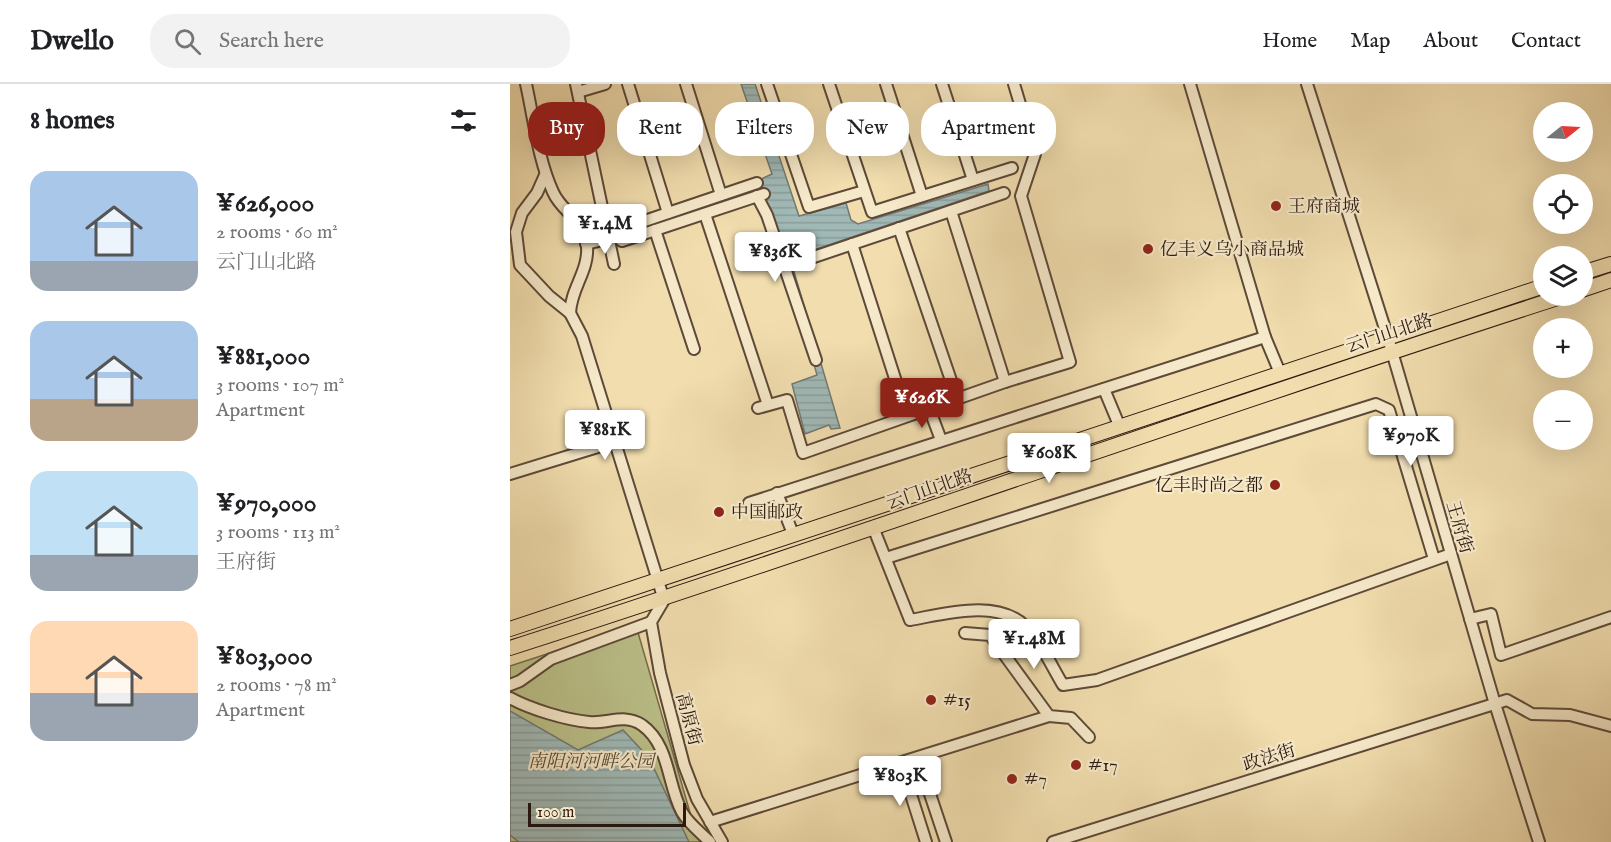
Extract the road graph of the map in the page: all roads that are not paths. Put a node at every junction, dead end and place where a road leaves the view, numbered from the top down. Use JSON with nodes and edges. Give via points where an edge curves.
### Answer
{"nodes":[{"id":1,"x":526,"y":84,"type":"edge"},
{"id":2,"x":604,"y":84,"type":"edge"},
{"id":3,"x":628,"y":84,"type":"edge"},
{"id":4,"x":686,"y":84,"type":"edge"},
{"id":5,"x":767,"y":84,"type":"edge"},
{"id":6,"x":829,"y":84,"type":"edge"},
{"id":7,"x":886,"y":84,"type":"edge"},
{"id":8,"x":942,"y":84,"type":"edge"},
{"id":9,"x":1014,"y":84,"type":"edge"},
{"id":10,"x":1190,"y":84,"type":"edge"},
{"id":11,"x":1307,"y":84,"type":"edge"},
{"id":12,"x":577,"y":88,"type":"edge"},
{"id":13,"x":1012,"y":168,"type":"dead end"},
{"id":14,"x":545,"y":174,"type":"junction"},
{"id":15,"x":974,"y":180,"type":"junction"},
{"id":16,"x":757,"y":183,"type":"dead end"},
{"id":17,"x":864,"y":191,"type":"junction"},
{"id":18,"x":1004,"y":193,"type":"dead end"},
{"id":19,"x":721,"y":195,"type":"junction"},
{"id":20,"x":922,"y":196,"type":"junction"},
{"id":21,"x":951,"y":211,"type":"junction"},
{"id":22,"x":668,"y":213,"type":"junction"},
{"id":23,"x":705,"y":213,"type":"junction"},
{"id":24,"x":899,"y":228,"type":"junction"},
{"id":25,"x":655,"y":230,"type":"junction"},
{"id":26,"x":613,"y":238,"type":"junction"},
{"id":27,"x":586,"y":244,"type":"junction"},
{"id":28,"x":852,"y":244,"type":"junction"},
{"id":29,"x":802,"y":261,"type":"dead end"},
{"id":30,"x":614,"y":264,"type":"dead end"},
{"id":31,"x":1611,"y":264,"type":"edge"},
{"id":32,"x":1593,"y":270,"type":"edge"},
{"id":33,"x":1611,"y":280,"type":"edge"},
{"id":34,"x":1593,"y":286,"type":"edge"},
{"id":35,"x":1533,"y":290,"type":"edge"},
{"id":36,"x":1533,"y":305,"type":"edge"},
{"id":37,"x":570,"y":312,"type":"junction"},
{"id":38,"x":1265,"y":337,"type":"junction"},
{"id":39,"x":1390,"y":345,"type":"junction"},
{"id":40,"x":694,"y":349,"type":"dead end"},
{"id":41,"x":816,"y":360,"type":"dead end"},
{"id":42,"x":1280,"y":373,"type":"junction"},
{"id":43,"x":1005,"y":382,"type":"junction"},
{"id":44,"x":1104,"y":389,"type":"junction"},
{"id":45,"x":957,"y":398,"type":"junction"},
{"id":46,"x":929,"y":408,"type":"junction"},
{"id":47,"x":907,"y":416,"type":"junction"},
{"id":48,"x":1119,"y":425,"type":"junction"},
{"id":49,"x":941,"y":440,"type":"junction"},
{"id":50,"x":614,"y":442,"type":"junction"},
{"id":51,"x":510,"y":474,"type":"edge"},
{"id":52,"x":777,"y":493,"type":"junction"},
{"id":53,"x":749,"y":503,"type":"dead end"},
{"id":54,"x":873,"y":527,"type":"junction"},
{"id":55,"x":793,"y":534,"type":"junction"},
{"id":56,"x":1451,"y":554,"type":"junction"},
{"id":57,"x":886,"y":558,"type":"junction"},
{"id":58,"x":1434,"y":559,"type":"junction"},
{"id":59,"x":658,"y":582,"type":"junction"},
{"id":60,"x":663,"y":600,"type":"junction"},
{"id":61,"x":1611,"y":617,"type":"edge"},
{"id":62,"x":1470,"y":619,"type":"junction"},
{"id":63,"x":651,"y":622,"type":"junction"},
{"id":64,"x":515,"y":627,"type":"edge"},
{"id":65,"x":965,"y":633,"type":"dead end"},
{"id":66,"x":510,"y":648,"type":"edge"},
{"id":67,"x":510,"y":684,"type":"edge"},
{"id":68,"x":510,"y":698,"type":"edge"},
{"id":69,"x":1495,"y":704,"type":"junction"},
{"id":70,"x":1050,"y":716,"type":"junction"},
{"id":71,"x":1611,"y":719,"type":"edge"},
{"id":72,"x":1594,"y":721,"type":"junction"},
{"id":73,"x":1611,"y":726,"type":"edge"},
{"id":74,"x":1089,"y":737,"type":"dead end"},
{"id":75,"x":918,"y":758,"type":"junction"},
{"id":76,"x":901,"y":763,"type":"junction"},
{"id":77,"x":710,"y":822,"type":"junction"},
{"id":78,"x":710,"y":842,"type":"edge"},
{"id":79,"x":722,"y":842,"type":"edge"},
{"id":80,"x":926,"y":842,"type":"edge"},
{"id":81,"x":946,"y":842,"type":"edge"},
{"id":82,"x":1053,"y":842,"type":"edge"},
{"id":83,"x":1539,"y":842,"type":"edge"}],
"edges":[{"from":1,"to":14,"type":"street"},
{"from":2,"to":12,"type":"street"},
{"from":3,"to":22,"type":"street"},
{"from":4,"to":19,"type":"street"},
{"from":5,"to":17,"type":"street","via":[[809,207]]},
{"from":6,"to":17,"type":"street"},
{"from":7,"to":20,"type":"street"},
{"from":8,"to":15,"type":"street"},
{"from":9,"to":43,"type":"street","via":[[1035,154],[1021,195],[1070,362]]},
{"from":10,"to":38,"type":"street"},
{"from":11,"to":39,"type":"street","name":"王府街"},
{"from":12,"to":26,"type":"street"},
{"from":13,"to":15,"type":"street"},
{"from":14,"to":27,"type":"street","via":[[556,200],[579,223]]},
{"from":14,"to":37,"type":"street","via":[[522,213],[516,232],[517,250],[520,265],[530,278]]},
{"from":15,"to":20,"type":"street"},
{"from":16,"to":19,"type":"street"},
{"from":17,"to":20,"type":"street","via":[[872,212]]},
{"from":18,"to":21,"type":"street"},
{"from":19,"to":22,"type":"street"},
{"from":21,"to":24,"type":"street"},
{"from":21,"to":43,"type":"street"},
{"from":22,"to":26,"type":"street","via":[[618,230]]},
{"from":23,"to":25,"type":"street"},
{"from":23,"to":41,"type":"street","via":[[761,195]]},
{"from":23,"to":47,"type":"street","via":[[763,406],[787,400],[803,453]]},
{"from":24,"to":28,"type":"street"},
{"from":24,"to":45,"type":"street"},
{"from":25,"to":26,"type":"street","via":[[622,242]]},
{"from":25,"to":40,"type":"street"},
{"from":26,"to":27,"type":"street"},
{"from":26,"to":30,"type":"street"},
{"from":27,"to":37,"type":"street","via":[[585,267],[573,293]]},
{"from":28,"to":29,"type":"street"},
{"from":28,"to":47,"type":"street"},
{"from":31,"to":32,"type":"main road"},
{"from":33,"to":34,"type":"main road"},
{"from":35,"to":39,"type":"main road","name":"云门山北路"},
{"from":36,"to":39,"type":"main road","name":"云门山北路"},
{"from":37,"to":50,"type":"street","via":[[582,336]]},
{"from":38,"to":42,"type":"street"},
{"from":38,"to":44,"type":"street"},
{"from":39,"to":42,"type":"main road","name":"云门山北路"},
{"from":39,"to":54,"type":"main road","name":"云门山北路"},
{"from":39,"to":56,"type":"street","name":"王府街"},
{"from":42,"to":48,"type":"main road","name":"云门山北路"},
{"from":43,"to":45,"type":"street"},
{"from":44,"to":48,"type":"street"},
{"from":44,"to":49,"type":"street"},
{"from":45,"to":46,"type":"street"},
{"from":46,"to":47,"type":"street"},
{"from":46,"to":49,"type":"street"},
{"from":48,"to":55,"type":"main road","name":"云门山北路"},
{"from":49,"to":52,"type":"street"},
{"from":50,"to":51,"type":"street"},
{"from":50,"to":59,"type":"street"},
{"from":52,"to":53,"type":"street"},
{"from":52,"to":55,"type":"street"},
{"from":54,"to":57,"type":"street"},
{"from":54,"to":60,"type":"main road","name":"云门山北路"},
{"from":55,"to":59,"type":"main road","name":"云门山北路"},
{"from":56,"to":58,"type":"street"},
{"from":56,"to":62,"type":"street","name":"王府街"},
{"from":57,"to":58,"type":"street","via":[[910,620],[971,610],[1004,614],[1026,626],[1063,685],[1097,680]]},
{"from":57,"to":58,"type":"street","via":[[1376,404],[1389,410]]},
{"from":59,"to":60,"type":"street"},
{"from":59,"to":64,"type":"main road","name":"云门山北路"},
{"from":60,"to":63,"type":"street"},
{"from":60,"to":66,"type":"main road","name":"云门山北路"},
{"from":61,"to":62,"type":"street","via":[[1501,655],[1491,614]]},
{"from":62,"to":69,"type":"street","name":"王府街"},
{"from":63,"to":67,"type":"street","via":[[551,659]]},
{"from":63,"to":77,"type":"street","name":"高原街","via":[[684,765]]},
{"from":65,"to":70,"type":"street","via":[[990,635]]},
{"from":68,"to":78,"type":"street","via":[[577,720],[598,723],[623,718],[641,725],[662,751],[683,813]]},
{"from":69,"to":72,"type":"street","via":[[1508,700],[1532,714],[1570,715]]},
{"from":69,"to":82,"type":"street","name":"政法街"},
{"from":69,"to":83,"type":"street","name":"王府街"},
{"from":70,"to":74,"type":"street","via":[[1071,718]]},
{"from":70,"to":75,"type":"street"},
{"from":71,"to":72,"type":"street"},
{"from":72,"to":73,"type":"street"},
{"from":75,"to":76,"type":"street"},
{"from":75,"to":81,"type":"street"},
{"from":76,"to":77,"type":"street"},
{"from":76,"to":80,"type":"street"},
{"from":77,"to":79,"type":"street","name":"高原街"}]}
